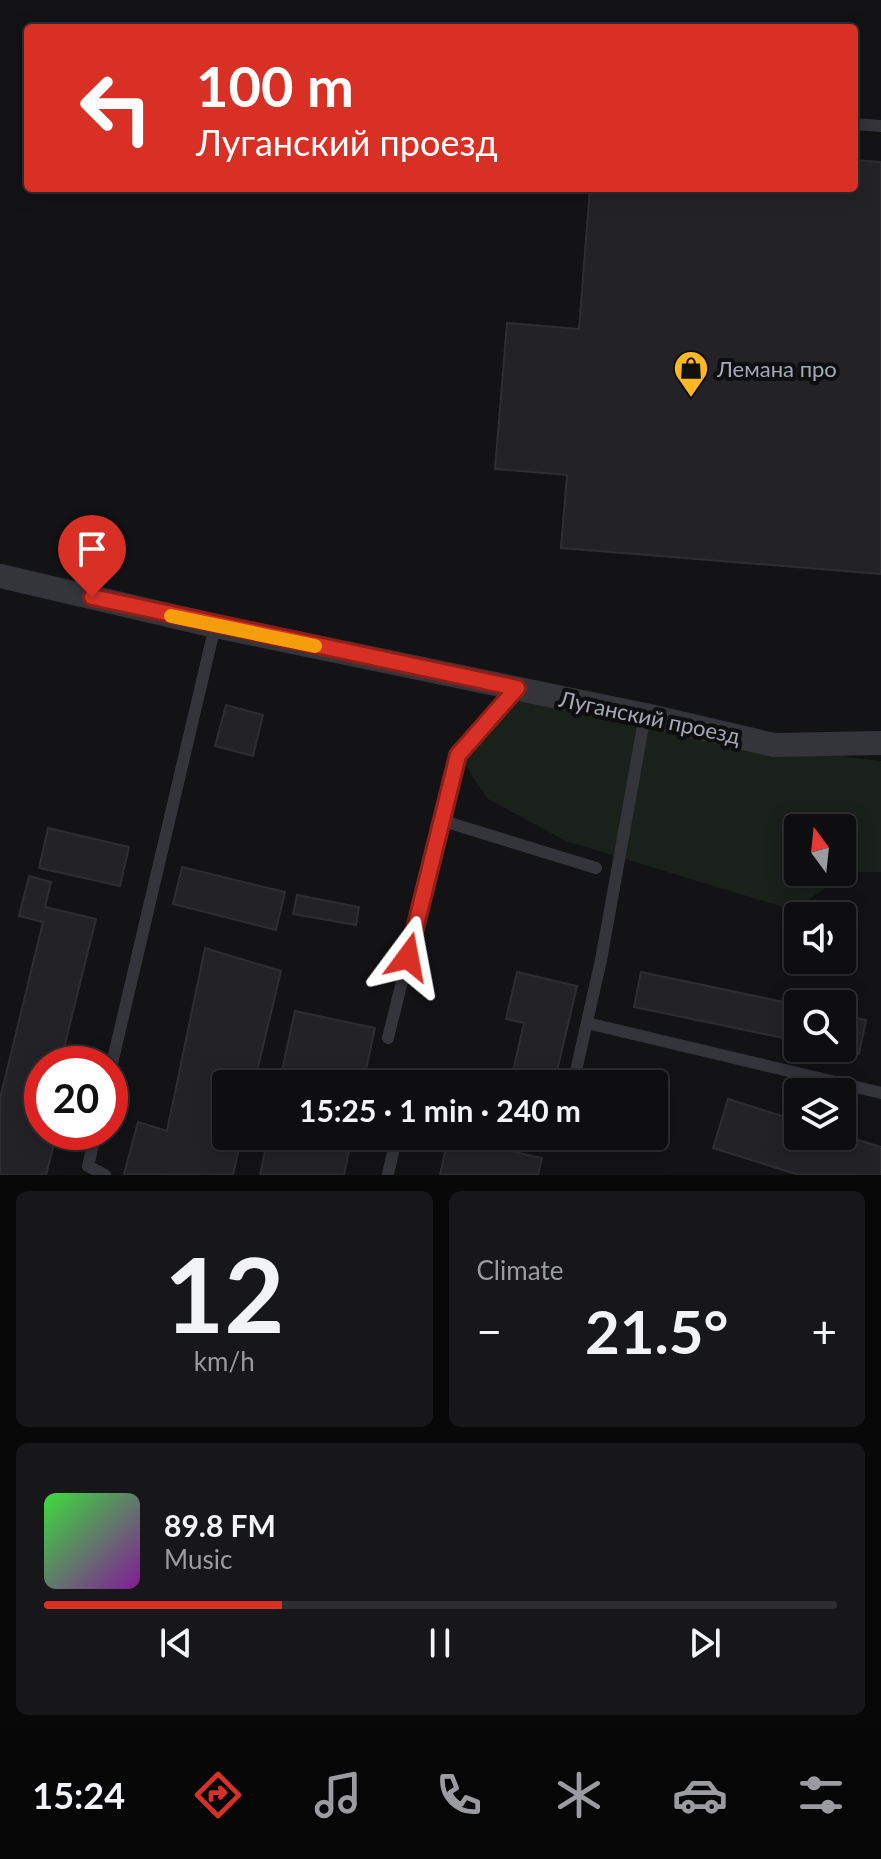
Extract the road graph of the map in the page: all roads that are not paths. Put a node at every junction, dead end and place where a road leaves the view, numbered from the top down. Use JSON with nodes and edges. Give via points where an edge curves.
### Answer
{"nodes":[{"id":1,"x":858,"y":124,"type":"edge"},
{"id":2,"x":881,"y":126,"type":"edge"},
{"id":3,"x":0,"y":576,"type":"edge"},
{"id":4,"x":215,"y":626,"type":"junction"},
{"id":5,"x":517,"y":688,"type":"junction"},
{"id":6,"x":645,"y":715,"type":"junction"},
{"id":7,"x":881,"y":743,"type":"edge"},
{"id":8,"x":440,"y":820,"type":"junction"},
{"id":9,"x":596,"y":868,"type":"dead end"},
{"id":10,"x":587,"y":1023,"type":"junction"},
{"id":11,"x":388,"y":1038,"type":"dead end"},
{"id":12,"x":116,"y":1046,"type":"edge"},
{"id":13,"x":576,"y":1070,"type":"edge"},
{"id":14,"x":881,"y":1093,"type":"edge"},
{"id":15,"x":92,"y":1150,"type":"edge"},
{"id":16,"x":394,"y":1150,"type":"edge"},
{"id":17,"x":388,"y":1174,"type":"edge"},
{"id":18,"x":105,"y":1175,"type":"edge"}],
"edges":[{"from":1,"to":2,"type":"lane"},
{"from":3,"to":4,"type":"street","name":"Луганский проезд"},
{"from":4,"to":5,"type":"street","name":"Луганский проезд"},
{"from":4,"to":12,"type":"lane"},
{"from":5,"to":6,"type":"street","name":"Луганский проезд"},
{"from":5,"to":8,"type":"lane","via":[[458,755]]},
{"from":6,"to":7,"type":"street","name":"Луганский проезд","via":[[774,745]]},
{"from":6,"to":10,"type":"lane"},
{"from":8,"to":9,"type":"lane"},
{"from":8,"to":11,"type":"lane"},
{"from":10,"to":13,"type":"lane"},
{"from":10,"to":14,"type":"lane"},
{"from":15,"to":18,"type":"lane","via":[[88,1166]]},
{"from":16,"to":17,"type":"lane"}]}
